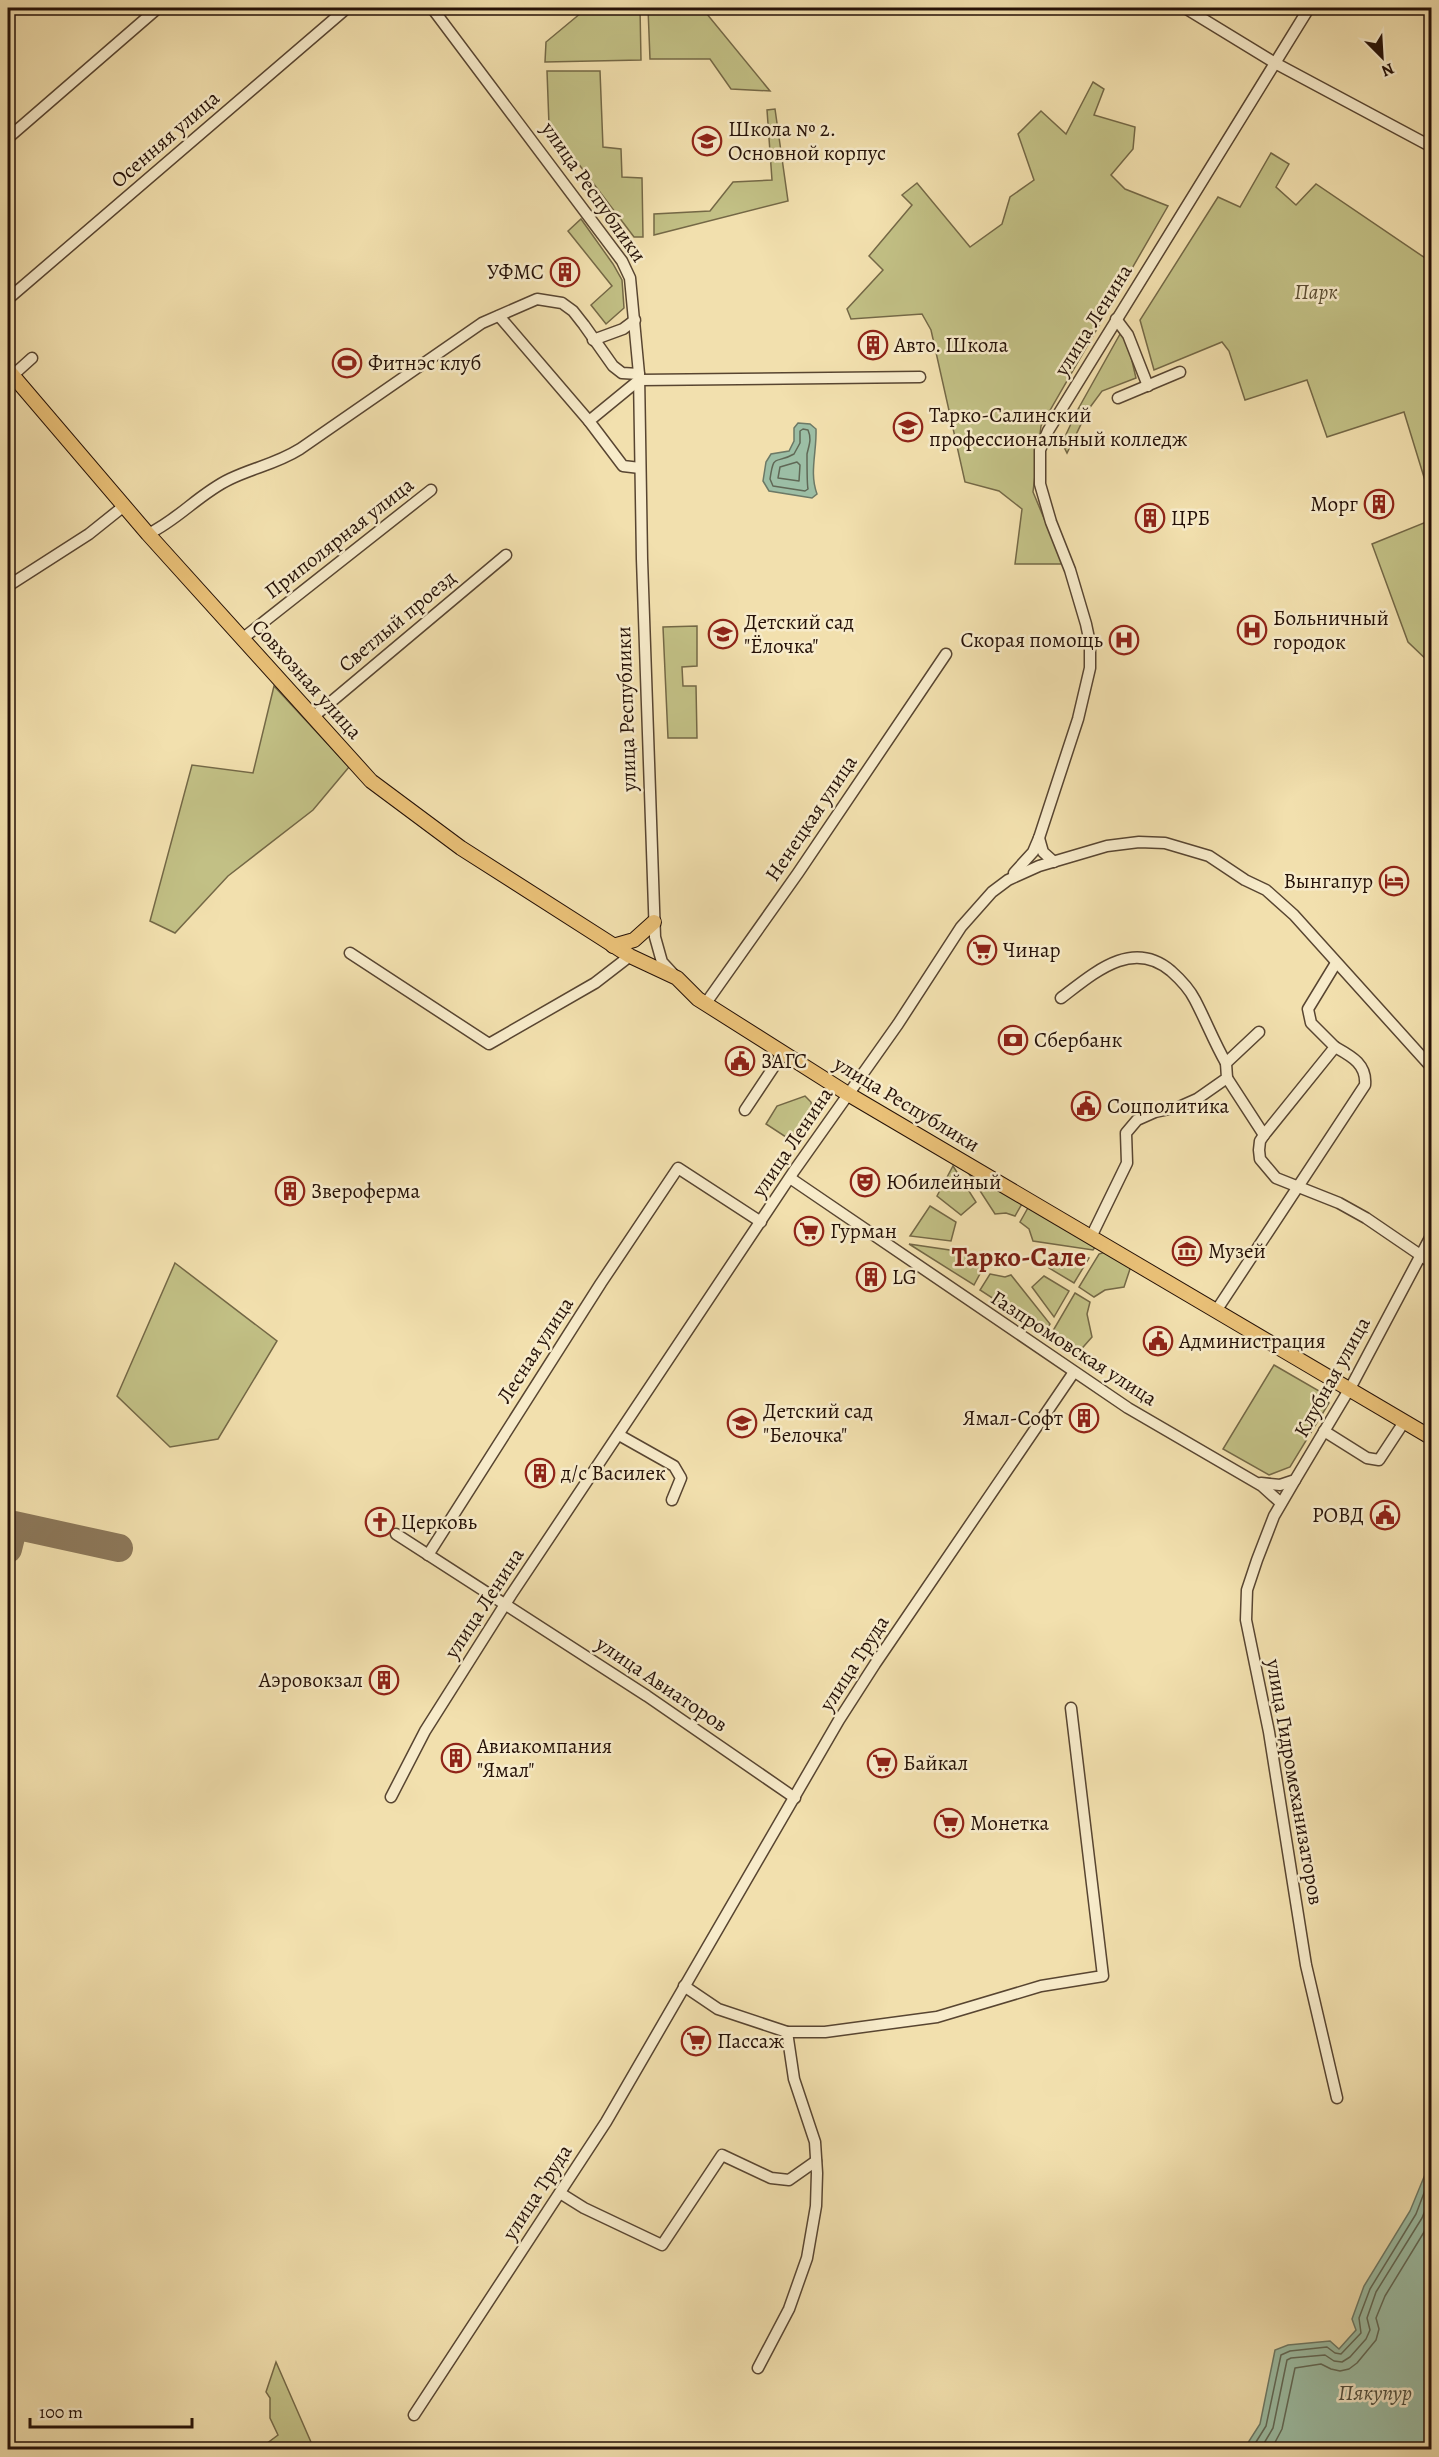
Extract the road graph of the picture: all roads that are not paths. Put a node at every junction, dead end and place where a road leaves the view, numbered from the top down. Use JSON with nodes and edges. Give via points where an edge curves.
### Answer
{"nodes":[{"id":1,"x":158,"y":8,"type":"edge"},
{"id":2,"x":347,"y":8,"type":"edge"},
{"id":3,"x":432,"y":8,"type":"edge"},
{"id":4,"x":1185,"y":8,"type":"edge"},
{"id":5,"x":1309,"y":8,"type":"edge"},
{"id":6,"x":1275,"y":63,"type":"junction"},
{"id":7,"x":8,"y":138,"type":"edge"},
{"id":8,"x":1431,"y":147,"type":"edge"},
{"id":9,"x":8,"y":299,"type":"edge"},
{"id":10,"x":499,"y":316,"type":"junction"},
{"id":11,"x":1116,"y":319,"type":"junction"},
{"id":12,"x":635,"y":320,"type":"junction"},
{"id":13,"x":594,"y":340,"type":"junction"},
{"id":14,"x":32,"y":358,"type":"dead end"},
{"id":15,"x":1180,"y":372,"type":"dead end"},
{"id":16,"x":10,"y":373,"type":"edge"},
{"id":17,"x":639,"y":377,"type":"junction"},
{"id":18,"x":920,"y":377,"type":"dead end"},
{"id":19,"x":1148,"y":386,"type":"junction"},
{"id":20,"x":1118,"y":398,"type":"dead end"},
{"id":21,"x":589,"y":421,"type":"junction"},
{"id":22,"x":640,"y":468,"type":"junction"},
{"id":23,"x":431,"y":490,"type":"dead end"},
{"id":24,"x":124,"y":506,"type":"junction"},
{"id":25,"x":148,"y":534,"type":"junction"},
{"id":26,"x":506,"y":555,"type":"dead end"},
{"id":27,"x":8,"y":586,"type":"edge"},
{"id":28,"x":242,"y":639,"type":"junction"},
{"id":29,"x":946,"y":654,"type":"dead end"},
{"id":30,"x":313,"y":717,"type":"junction"},
{"id":31,"x":1039,"y":838,"type":"junction"},
{"id":32,"x":1054,"y":862,"type":"junction"},
{"id":33,"x":1008,"y":880,"type":"junction"},
{"id":34,"x":654,"y":922,"type":"junction"},
{"id":35,"x":613,"y":946,"type":"junction"},
{"id":36,"x":350,"y":952,"type":"dead end"},
{"id":37,"x":630,"y":956,"type":"junction"},
{"id":38,"x":1336,"y":963,"type":"junction"},
{"id":39,"x":677,"y":978,"type":"junction"},
{"id":40,"x":1061,"y":998,"type":"dead end"},
{"id":41,"x":706,"y":1003,"type":"junction"},
{"id":42,"x":1259,"y":1032,"type":"dead end"},
{"id":43,"x":1335,"y":1047,"type":"junction"},
{"id":44,"x":783,"y":1053,"type":"junction"},
{"id":45,"x":1226,"y":1063,"type":"junction"},
{"id":46,"x":1431,"y":1068,"type":"edge"},
{"id":47,"x":1227,"y":1078,"type":"junction"},
{"id":48,"x":848,"y":1094,"type":"junction"},
{"id":49,"x":745,"y":1110,"type":"dead end"},
{"id":50,"x":1264,"y":1135,"type":"junction"},
{"id":51,"x":790,"y":1178,"type":"junction"},
{"id":52,"x":1299,"y":1185,"type":"junction"},
{"id":53,"x":761,"y":1222,"type":"junction"},
{"id":54,"x":1431,"y":1234,"type":"edge"},
{"id":55,"x":1091,"y":1237,"type":"junction"},
{"id":56,"x":1421,"y":1256,"type":"junction"},
{"id":57,"x":1431,"y":1263,"type":"edge"},
{"id":58,"x":1216,"y":1311,"type":"junction"},
{"id":59,"x":1074,"y":1372,"type":"junction"},
{"id":60,"x":1349,"y":1389,"type":"junction"},
{"id":61,"x":1404,"y":1422,"type":"junction"},
{"id":62,"x":1324,"y":1431,"type":"junction"},
{"id":63,"x":619,"y":1435,"type":"junction"},
{"id":64,"x":1431,"y":1438,"type":"edge"},
{"id":65,"x":1295,"y":1480,"type":"junction"},
{"id":66,"x":1255,"y":1482,"type":"junction"},
{"id":67,"x":672,"y":1500,"type":"dead end"},
{"id":68,"x":1281,"y":1503,"type":"junction"},
{"id":69,"x":396,"y":1534,"type":"dead end"},
{"id":70,"x":428,"y":1555,"type":"junction"},
{"id":71,"x":507,"y":1604,"type":"junction"},
{"id":72,"x":1071,"y":1708,"type":"dead end"},
{"id":73,"x":391,"y":1797,"type":"dead end"},
{"id":74,"x":795,"y":1798,"type":"junction"},
{"id":75,"x":684,"y":1986,"type":"junction"},
{"id":76,"x":787,"y":2032,"type":"junction"},
{"id":77,"x":1337,"y":2098,"type":"dead end"},
{"id":78,"x":816,"y":2161,"type":"junction"},
{"id":79,"x":560,"y":2193,"type":"junction"},
{"id":80,"x":758,"y":2368,"type":"dead end"},
{"id":81,"x":414,"y":2415,"type":"dead end"}],
"edges":[{"from":1,"to":7,"type":"street"},
{"from":2,"to":9,"type":"street","name":"Осенняя улица"},
{"from":3,"to":12,"type":"street","name":"улица Республики","via":[[622,261],[630,278]]},
{"from":4,"to":6,"type":"street"},
{"from":5,"to":6,"type":"street","name":"улица Ленина"},
{"from":6,"to":8,"type":"street"},
{"from":6,"to":11,"type":"street","name":"улица Ленина"},
{"from":10,"to":13,"type":"street","via":[[537,299],[562,303],[573,311]]},
{"from":10,"to":21,"type":"street"},
{"from":10,"to":25,"type":"street","via":[[482,323],[281,461],[231,478]]},
{"from":11,"to":19,"type":"street","via":[[1128,335]]},
{"from":11,"to":31,"type":"street","name":"улица Ленина","via":[[1040,450],[1040,484],[1086,624],[1090,668],[1078,719]]},
{"from":12,"to":13,"type":"street"},
{"from":12,"to":17,"type":"street","name":"улица Республики"},
{"from":13,"to":17,"type":"street","via":[[613,366]]},
{"from":14,"to":16,"type":"street"},
{"from":15,"to":19,"type":"street"},
{"from":16,"to":24,"type":"main road","name":"Совхозная улица"},
{"from":17,"to":18,"type":"street"},
{"from":17,"to":21,"type":"street"},
{"from":17,"to":22,"type":"street","name":"улица Республики"},
{"from":19,"to":20,"type":"street"},
{"from":21,"to":22,"type":"street","via":[[623,466]]},
{"from":22,"to":34,"type":"street","name":"улица Республики"},
{"from":23,"to":28,"type":"street","name":"Приполярная улица"},
{"from":24,"to":25,"type":"main road","name":"Совхозная улица"},
{"from":24,"to":27,"type":"street","via":[[89,534]]},
{"from":25,"to":28,"type":"main road","name":"Совхозная улица"},
{"from":26,"to":30,"type":"street","name":"Светлый проезд"},
{"from":28,"to":30,"type":"main road","name":"Совхозная улица"},
{"from":29,"to":41,"type":"street","name":"Ненецкая улица"},
{"from":30,"to":35,"type":"main road","name":"Совхозная улица","via":[[371,781],[461,848]]},
{"from":31,"to":32,"type":"street","via":[[1043,852]]},
{"from":31,"to":33,"type":"street","name":"улица Ленина","via":[[1029,858]]},
{"from":32,"to":33,"type":"street","name":"улица Ленина"},
{"from":32,"to":38,"type":"street","name":"улица Ленина","via":[[1107,846],[1139,842],[1165,843],[1209,856],[1266,890]]},
{"from":33,"to":48,"type":"street","name":"улица Ленина","via":[[992,892],[962,927]]},
{"from":34,"to":35,"type":"main road","via":[[634,940]]},
{"from":34,"to":39,"type":"street","name":"улица Республики","via":[[662,962]]},
{"from":35,"to":37,"type":"main road","name":"Совхозная улица"},
{"from":36,"to":37,"type":"street","via":[[489,1044],[595,983]]},
{"from":37,"to":39,"type":"main road","name":"Совхозная улица"},
{"from":38,"to":43,"type":"street","via":[[1308,1009],[1311,1023]]},
{"from":38,"to":46,"type":"street","name":"улица Ленина"},
{"from":39,"to":41,"type":"main road","name":"улица Республики"},
{"from":40,"to":45,"type":"street","via":[[1105,966],[1132,957],[1160,962],[1194,998]]},
{"from":41,"to":44,"type":"main road","name":"улица Республики"},
{"from":42,"to":45,"type":"street"},
{"from":43,"to":50,"type":"street"},
{"from":43,"to":52,"type":"street","via":[[1362,1067],[1365,1085]]},
{"from":44,"to":48,"type":"main road","name":"улица Республики"},
{"from":44,"to":49,"type":"street"},
{"from":45,"to":47,"type":"street"},
{"from":47,"to":50,"type":"street"},
{"from":47,"to":55,"type":"street","via":[[1197,1099],[1137,1120],[1126,1133],[1127,1163]]},
{"from":48,"to":51,"type":"street","name":"улица Ленина"},
{"from":48,"to":55,"type":"main road","name":"улица Республики"},
{"from":50,"to":52,"type":"street","via":[[1260,1159],[1287,1183]]},
{"from":51,"to":53,"type":"street","name":"улица Ленина"},
{"from":51,"to":59,"type":"street","name":"Газпромовская улица"},
{"from":52,"to":56,"type":"street","via":[[1366,1218]]},
{"from":52,"to":58,"type":"street"},
{"from":53,"to":63,"type":"street","name":"улица Ленина"},
{"from":53,"to":70,"type":"street","name":"Лесная улица","via":[[678,1168]]},
{"from":54,"to":56,"type":"street","name":"Клубная улица"},
{"from":55,"to":58,"type":"main road","name":"улица Республики"},
{"from":56,"to":57,"type":"street"},
{"from":56,"to":60,"type":"street","name":"Клубная улица"},
{"from":58,"to":60,"type":"main road","name":"улица Республики"},
{"from":59,"to":66,"type":"street","name":"Газпромовская улица"},
{"from":59,"to":74,"type":"street","name":"улица Труда","via":[[875,1664]]},
{"from":60,"to":61,"type":"main road","name":"улица Республики"},
{"from":60,"to":62,"type":"street","name":"Клубная улица"},
{"from":61,"to":62,"type":"street","via":[[1379,1460],[1367,1458]]},
{"from":61,"to":64,"type":"main road","name":"улица Республики"},
{"from":62,"to":65,"type":"street","name":"Клубная улица"},
{"from":63,"to":67,"type":"street","via":[[674,1466],[681,1478]]},
{"from":63,"to":71,"type":"street","name":"улица Ленина"},
{"from":65,"to":66,"type":"street","via":[[1280,1485]]},
{"from":65,"to":68,"type":"street","name":"улица Гидромеханизаторов"},
{"from":66,"to":68,"type":"street","name":"Газпромовская улица"},
{"from":68,"to":77,"type":"street","name":"улица Гидромеханизаторов","via":[[1247,1590],[1246,1620],[1269,1732],[1305,1965]]},
{"from":69,"to":70,"type":"street","name":"улица Авиаторов"},
{"from":70,"to":71,"type":"street","name":"улица Авиаторов"},
{"from":71,"to":73,"type":"street","name":"улица Ленина","via":[[425,1731]]},
{"from":71,"to":74,"type":"street","name":"улица Авиаторов"},
{"from":72,"to":76,"type":"street","via":[[1103,1976],[1041,1986],[937,2017],[825,2032]]},
{"from":74,"to":75,"type":"street","name":"улица Труда"},
{"from":75,"to":76,"type":"street","via":[[718,2009]]},
{"from":75,"to":79,"type":"street","name":"улица Труда"},
{"from":76,"to":78,"type":"street","via":[[794,2079],[815,2142]]},
{"from":78,"to":79,"type":"street","via":[[789,2180],[771,2178],[722,2155],[662,2245]]},
{"from":78,"to":80,"type":"street","via":[[816,2206],[807,2258],[789,2309]]},
{"from":79,"to":81,"type":"street","name":"улица Труда"}]}
